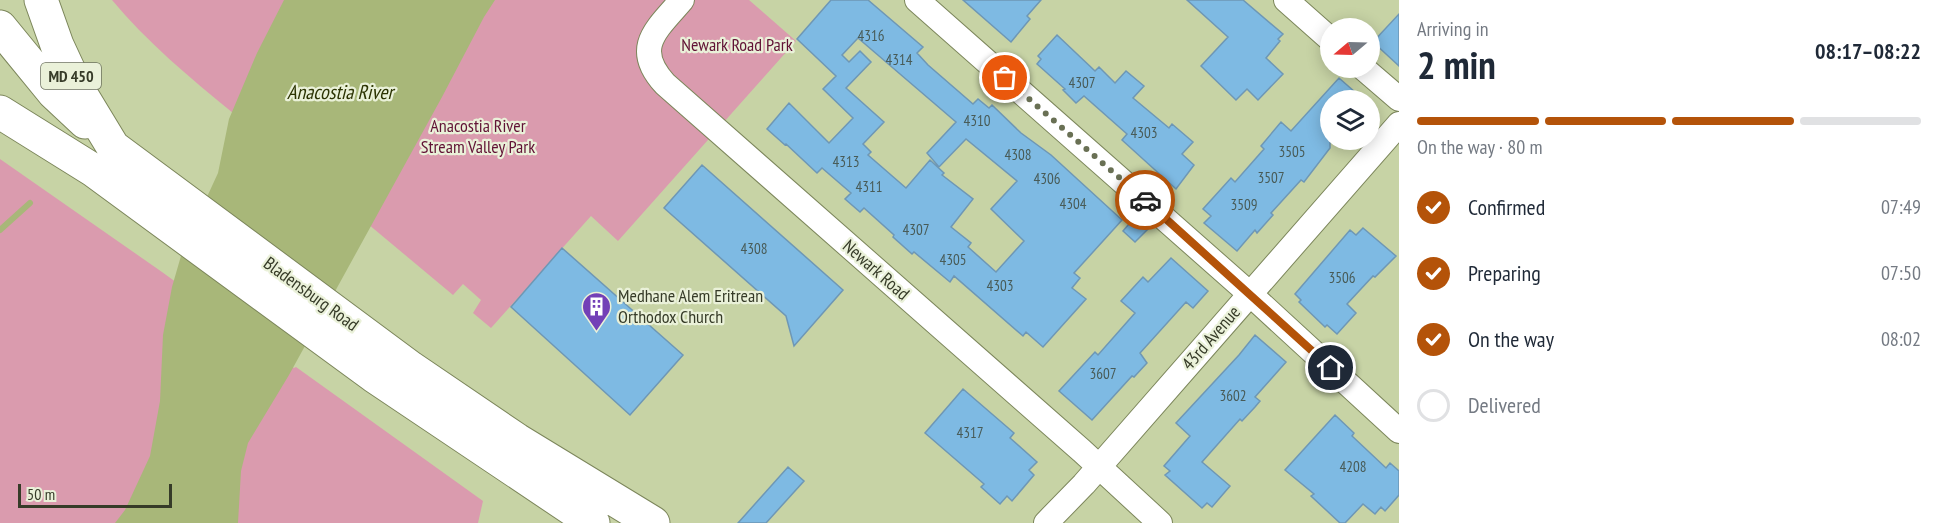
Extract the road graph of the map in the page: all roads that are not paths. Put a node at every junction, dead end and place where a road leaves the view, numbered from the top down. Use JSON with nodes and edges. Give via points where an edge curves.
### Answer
{"nodes":[{"id":1,"x":41,"y":0,"type":"edge"},
{"id":2,"x":682,"y":0,"type":"edge"},
{"id":3,"x":917,"y":0,"type":"edge"},
{"id":4,"x":1286,"y":0,"type":"edge"},
{"id":5,"x":0,"y":27,"type":"edge"},
{"id":6,"x":1320,"y":30,"type":"edge"},
{"id":7,"x":1375,"y":78,"type":"edge"},
{"id":8,"x":1399,"y":99,"type":"edge"},
{"id":9,"x":0,"y":112,"type":"edge"},
{"id":10,"x":1399,"y":124,"type":"edge"},
{"id":11,"x":0,"y":131,"type":"edge"},
{"id":12,"x":113,"y":147,"type":"junction"},
{"id":13,"x":61,"y":149,"type":"junction"},
{"id":14,"x":139,"y":185,"type":"junction"},
{"id":15,"x":1250,"y":294,"type":"junction"},
{"id":16,"x":346,"y":337,"type":"junction"},
{"id":17,"x":1399,"y":431,"type":"edge"},
{"id":18,"x":1098,"y":466,"type":"junction"},
{"id":19,"x":592,"y":523,"type":"edge"},
{"id":20,"x":653,"y":523,"type":"edge"},
{"id":21,"x":1046,"y":523,"type":"edge"},
{"id":22,"x":1160,"y":523,"type":"edge"}],
"edges":[{"from":1,"to":12,"type":"main road","name":"Bladensburg Road","number":"MD 450","via":[[76,86]]},
{"from":2,"to":18,"type":"street","name":"Newark Road","via":[[651,39],[649,56],[653,71]]},
{"from":3,"to":15,"type":"street"},
{"from":4,"to":6,"type":"street"},
{"from":5,"to":12,"type":"main road","via":[[54,93]]},
{"from":7,"to":8,"type":"street"},
{"from":9,"to":13,"type":"main road","name":"Bladensburg Road"},
{"from":10,"to":15,"type":"street","name":"43rd Avenue"},
{"from":11,"to":13,"type":"main road"},
{"from":12,"to":14,"type":"main road","name":"Bladensburg Road"},
{"from":13,"to":14,"type":"main road","name":"Bladensburg Road"},
{"from":14,"to":16,"type":"main road","name":"Bladensburg Road"},
{"from":15,"to":17,"type":"street"},
{"from":15,"to":18,"type":"street","name":"43rd Avenue"},
{"from":16,"to":19,"type":"main road","name":"Bladensburg Road","via":[[374,376]]},
{"from":16,"to":20,"type":"main road","name":"Bladensburg Road","via":[[411,368]]},
{"from":18,"to":21,"type":"street","name":"43rd Avenue"},
{"from":18,"to":22,"type":"street","name":"Newark Road"}]}
